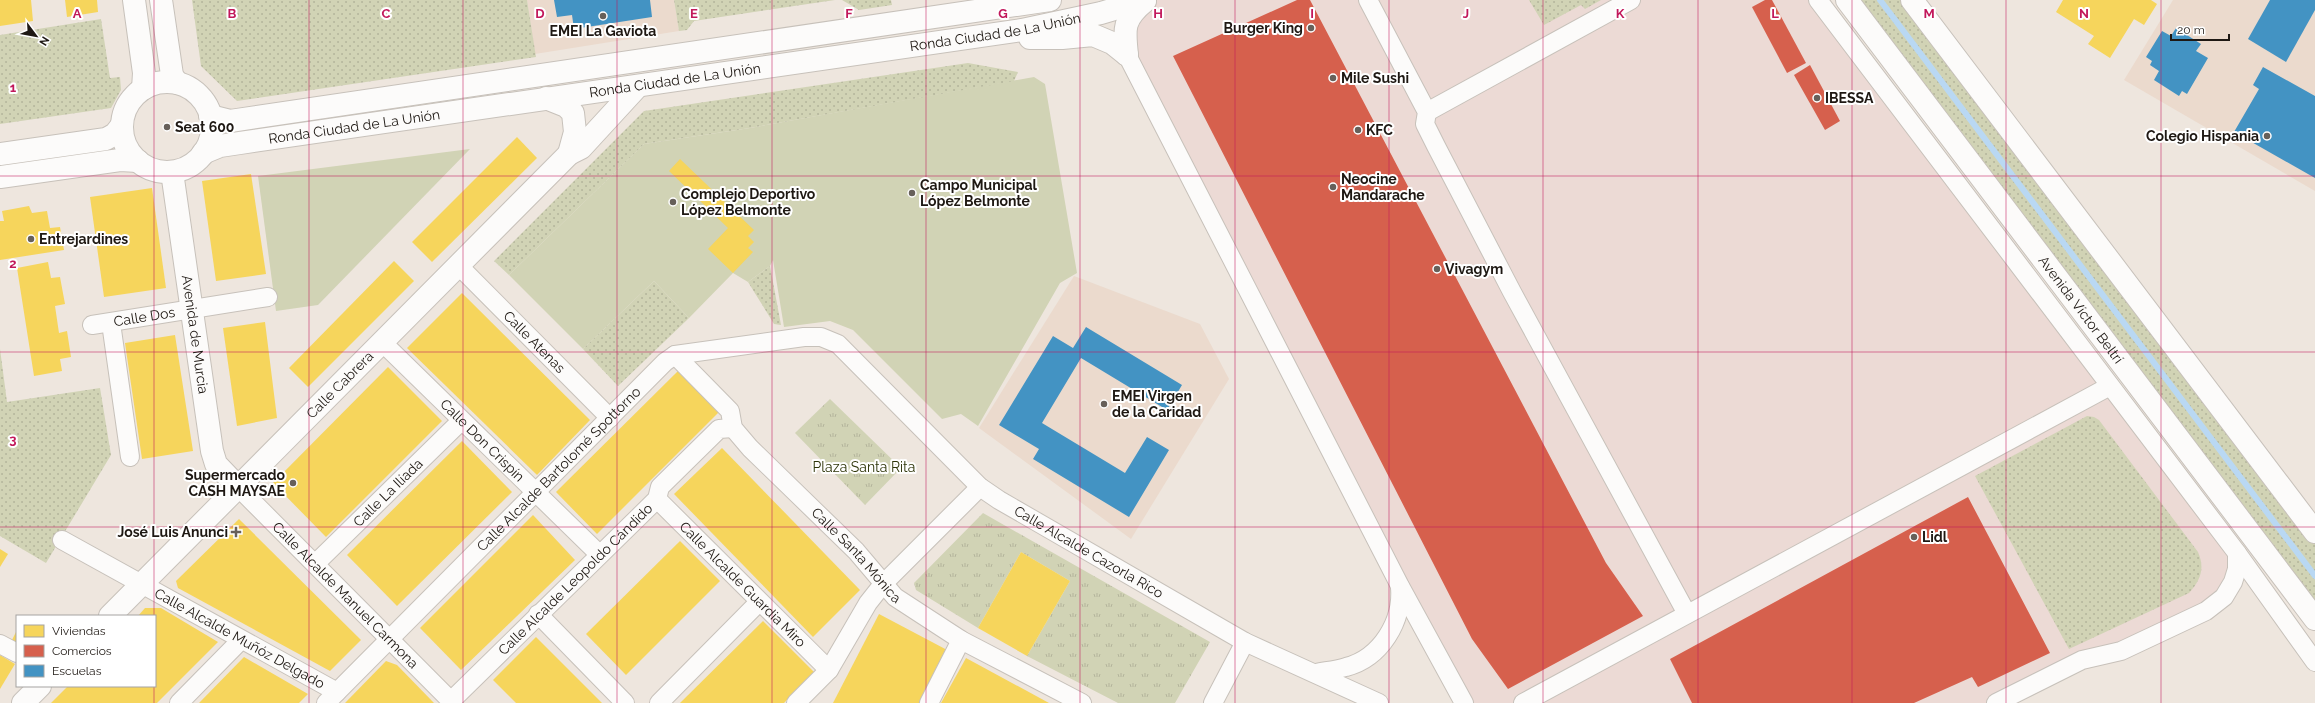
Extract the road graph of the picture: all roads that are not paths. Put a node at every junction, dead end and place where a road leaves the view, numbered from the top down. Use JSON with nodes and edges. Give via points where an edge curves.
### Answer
{"nodes":[{"id":1,"x":134,"y":0,"type":"edge"},
{"id":2,"x":161,"y":0,"type":"edge"},
{"id":3,"x":1050,"y":0,"type":"edge"},
{"id":4,"x":1145,"y":0,"type":"edge"},
{"id":5,"x":1368,"y":0,"type":"edge"},
{"id":6,"x":1631,"y":0,"type":"edge"},
{"id":7,"x":1818,"y":0,"type":"edge"},
{"id":8,"x":1847,"y":0,"type":"edge"},
{"id":9,"x":1912,"y":0,"type":"edge"},
{"id":10,"x":973,"y":37,"type":"junction"},
{"id":11,"x":1127,"y":56,"type":"junction"},
{"id":12,"x":177,"y":83,"type":"junction"},
{"id":13,"x":638,"y":86,"type":"junction"},
{"id":14,"x":143,"y":88,"type":"junction"},
{"id":15,"x":546,"y":98,"type":"junction"},
{"id":16,"x":1427,"y":112,"type":"junction"},
{"id":17,"x":210,"y":116,"type":"junction"},
{"id":18,"x":122,"y":124,"type":"junction"},
{"id":19,"x":203,"y":153,"type":"junction"},
{"id":20,"x":0,"y":154,"type":"edge"},
{"id":21,"x":569,"y":154,"type":"junction"},
{"id":22,"x":138,"y":161,"type":"junction"},
{"id":23,"x":172,"y":172,"type":"junction"},
{"id":24,"x":0,"y":178,"type":"edge"},
{"id":25,"x":459,"y":266,"type":"junction"},
{"id":26,"x":268,"y":297,"type":"dead end"},
{"id":27,"x":192,"y":309,"type":"junction"},
{"id":28,"x":111,"y":322,"type":"junction"},
{"id":29,"x":92,"y":325,"type":"dead end"},
{"id":30,"x":383,"y":343,"type":"junction"},
{"id":31,"x":675,"y":355,"type":"junction"},
{"id":32,"x":2110,"y":386,"type":"junction"},
{"id":33,"x":610,"y":418,"type":"junction"},
{"id":34,"x":731,"y":420,"type":"junction"},
{"id":35,"x":461,"y":421,"type":"junction"},
{"id":36,"x":130,"y":457,"type":"dead end"},
{"id":37,"x":980,"y":487,"type":"junction"},
{"id":38,"x":239,"y":488,"type":"junction"},
{"id":39,"x":537,"y":492,"type":"junction"},
{"id":40,"x":657,"y":500,"type":"junction"},
{"id":41,"x":2315,"y":532,"type":"edge"},
{"id":42,"x":62,"y":540,"type":"dead end"},
{"id":43,"x":2237,"y":553,"type":"junction"},
{"id":44,"x":599,"y":554,"type":"junction"},
{"id":45,"x":315,"y":564,"type":"junction"},
{"id":46,"x":883,"y":584,"type":"junction"},
{"id":47,"x":141,"y":585,"type":"junction"},
{"id":48,"x":1400,"y":586,"type":"junction"},
{"id":49,"x":759,"y":602,"type":"junction"},
{"id":50,"x":538,"y":614,"type":"junction"},
{"id":51,"x":1687,"y":614,"type":"junction"},
{"id":52,"x":111,"y":615,"type":"edge"},
{"id":53,"x":2315,"y":619,"type":"edge"},
{"id":54,"x":241,"y":640,"type":"junction"},
{"id":55,"x":390,"y":640,"type":"junction"},
{"id":56,"x":961,"y":640,"type":"junction"},
{"id":57,"x":1246,"y":642,"type":"junction"},
{"id":58,"x":0,"y":644,"type":"edge"},
{"id":59,"x":16,"y":652,"type":"edge"},
{"id":60,"x":2315,"y":662,"type":"edge"},
{"id":61,"x":829,"y":670,"type":"junction"},
{"id":62,"x":1316,"y":673,"type":"junction"},
{"id":63,"x":39,"y":687,"type":"edge"},
{"id":64,"x":332,"y":698,"type":"edge"},
{"id":65,"x":452,"y":702,"type":"edge"},
{"id":66,"x":23,"y":703,"type":"edge"},
{"id":67,"x":179,"y":703,"type":"edge"},
{"id":68,"x":625,"y":703,"type":"edge"},
{"id":69,"x":659,"y":703,"type":"edge"},
{"id":70,"x":796,"y":703,"type":"edge"},
{"id":71,"x":929,"y":703,"type":"edge"},
{"id":72,"x":1082,"y":703,"type":"edge"},
{"id":73,"x":1213,"y":703,"type":"edge"},
{"id":74,"x":1379,"y":703,"type":"edge"},
{"id":75,"x":1464,"y":703,"type":"edge"},
{"id":76,"x":1474,"y":703,"type":"edge"},
{"id":77,"x":1523,"y":703,"type":"edge"},
{"id":78,"x":1996,"y":703,"type":"edge"}],
"edges":[{"from":1,"to":14,"type":"main road","via":[[144,73]]},
{"from":2,"to":12,"type":"main road","via":[[171,70]]},
{"from":3,"to":17,"type":"main road","name":"Ronda Ciudad de La Unión","via":[[230,121]]},
{"from":4,"to":10,"type":"main road","name":"Ronda Ciudad de La Unión","via":[[1073,20]]},
{"from":4,"to":11,"type":"main road","via":[[1131,13],[1126,25]]},
{"from":5,"to":16,"type":"street"},
{"from":6,"to":16,"type":"street"},
{"from":7,"to":32,"type":"street"},
{"from":8,"to":53,"type":"main road","name":"Avenida Víctor Beltrí"},
{"from":9,"to":41,"type":"main road"},
{"from":10,"to":11,"type":"main road","via":[[1062,38],[1093,35],[1112,43]]},
{"from":10,"to":13,"type":"main road","name":"Ronda Ciudad de La Unión"},
{"from":11,"to":48,"type":"street"},
{"from":12,"to":14,"type":"main road","via":[[154,84]]},
{"from":12,"to":17,"type":"main road","via":[[198,95],[206,104]]},
{"from":13,"to":15,"type":"main road","name":"Ronda Ciudad de La Unión"},
{"from":13,"to":21,"type":"main road","name":"Calle Cabrera","via":[[581,148]]},
{"from":14,"to":18,"type":"main road","via":[[128,104]]},
{"from":15,"to":19,"type":"main road","name":"Ronda Ciudad de La Unión","via":[[220,146]]},
{"from":15,"to":21,"type":"main road","via":[[566,106],[573,113],[575,132]]},
{"from":16,"to":51,"type":"street","via":[[1425,124],[1433,141]]},
{"from":17,"to":19,"type":"main road","via":[[212,129]]},
{"from":18,"to":20,"type":"main road","via":[[115,134],[106,139]]},
{"from":18,"to":22,"type":"main road","via":[[123,138],[128,151]]},
{"from":19,"to":23,"type":"main road","via":[[195,162]]},
{"from":21,"to":25,"type":"main road","name":"Calle Cabrera"},
{"from":22,"to":23,"type":"main road","via":[[154,170]]},
{"from":22,"to":24,"type":"main road","via":[[120,160]]},
{"from":23,"to":27,"type":"main road","name":"Avenida de Murcia"},
{"from":25,"to":30,"type":"main road","name":"Calle Cabrera"},
{"from":25,"to":33,"type":"street","name":"Calle Atenas"},
{"from":26,"to":27,"type":"street","name":"Calle Dos"},
{"from":27,"to":28,"type":"street","name":"Calle Dos"},
{"from":27,"to":38,"type":"main road","name":"Avenida de Murcia","via":[[212,451],[216,464]]},
{"from":28,"to":29,"type":"street","name":"Calle Dos"},
{"from":28,"to":36,"type":"street"},
{"from":30,"to":35,"type":"street","name":"Calle Don Crispín"},
{"from":30,"to":38,"type":"main road","name":"Calle Cabrera"},
{"from":31,"to":33,"type":"street","name":"Calle Alcalde Bartolomé Spottorno"},
{"from":31,"to":34,"type":"street","name":"Calle Santa Mónica"},
{"from":31,"to":37,"type":"street","name":"Calle Alcalde Cazorla Rico","via":[[804,337],[821,337],[838,344]]},
{"from":32,"to":43,"type":"street"},
{"from":32,"to":51,"type":"street"},
{"from":33,"to":39,"type":"street","name":"Calle Alcalde Bartolomé Spottorno"},
{"from":34,"to":40,"type":"street","name":"Calle Alcalde Leopoldo Cándido","via":[[660,487]]},
{"from":34,"to":46,"type":"street","name":"Calle Santa Mónica","via":[[750,448],[856,551],[877,573]]},
{"from":35,"to":39,"type":"street","name":"Calle Don Crispín"},
{"from":35,"to":45,"type":"street","name":"Calle La Ilíada"},
{"from":37,"to":46,"type":"street"},
{"from":37,"to":57,"type":"street","name":"Calle Alcalde Cazorla Rico"},
{"from":38,"to":45,"type":"street","name":"Calle Alcalde Manuel Carmona"},
{"from":38,"to":47,"type":"main road","name":"Calle Cabrera"},
{"from":39,"to":44,"type":"street","name":"Calle Don Crispín"},
{"from":39,"to":55,"type":"street","name":"Calle Alcalde Bartolomé Spottorno"},
{"from":40,"to":44,"type":"street","name":"Calle Alcalde Leopoldo Cándido"},
{"from":40,"to":49,"type":"street","name":"Calle Alcalde Guardia Miro"},
{"from":42,"to":47,"type":"street","name":"Calle Alcalde Muñóz Delgado"},
{"from":43,"to":60,"type":"street"},
{"from":43,"to":78,"type":"street","via":[[2233,582],[2224,596],[2206,611],[2120,651],[2082,660]]},
{"from":44,"to":50,"type":"street","name":"Calle Alcalde Leopoldo Cándido"},
{"from":45,"to":55,"type":"street","name":"Calle Alcalde Manuel Carmona"},
{"from":46,"to":56,"type":"street","name":"Calle Santa Mónica","via":[[895,597]]},
{"from":46,"to":61,"type":"street","via":[[868,603]]},
{"from":47,"to":52,"type":"main road","name":"Calle Cabrera"},
{"from":47,"to":54,"type":"street","name":"Calle Alcalde Muñóz Delgado"},
{"from":48,"to":62,"type":"street","via":[[1399,613],[1391,632],[1381,645],[1348,667]]},
{"from":48,"to":75,"type":"street"},
{"from":49,"to":61,"type":"street","name":"Calle Alcalde Guardia Miro"},
{"from":49,"to":69,"type":"street"},
{"from":50,"to":65,"type":"street","name":"Calle Alcalde Leopoldo Cándido"},
{"from":50,"to":68,"type":"street"},
{"from":51,"to":77,"type":"street"},
{"from":54,"to":64,"type":"street","name":"Calle Alcalde Muñóz Delgado"},
{"from":54,"to":67,"type":"street"},
{"from":55,"to":64,"type":"street","name":"Calle Alcalde Bartolomé Spottorno"},
{"from":55,"to":65,"type":"street","name":"Calle Alcalde Manuel Carmona"},
{"from":56,"to":71,"type":"street"},
{"from":56,"to":72,"type":"street","name":"Calle Santa Mónica"},
{"from":57,"to":62,"type":"street","name":"Calle Alcalde Cazorla Rico"},
{"from":57,"to":73,"type":"street"},
{"from":58,"to":59,"type":"street"},
{"from":61,"to":70,"type":"street"},
{"from":62,"to":74,"type":"street","name":"Calle Alcalde Cazorla Rico"},
{"from":63,"to":66,"type":"main road"},
{"from":75,"to":76,"type":"street"}]}
